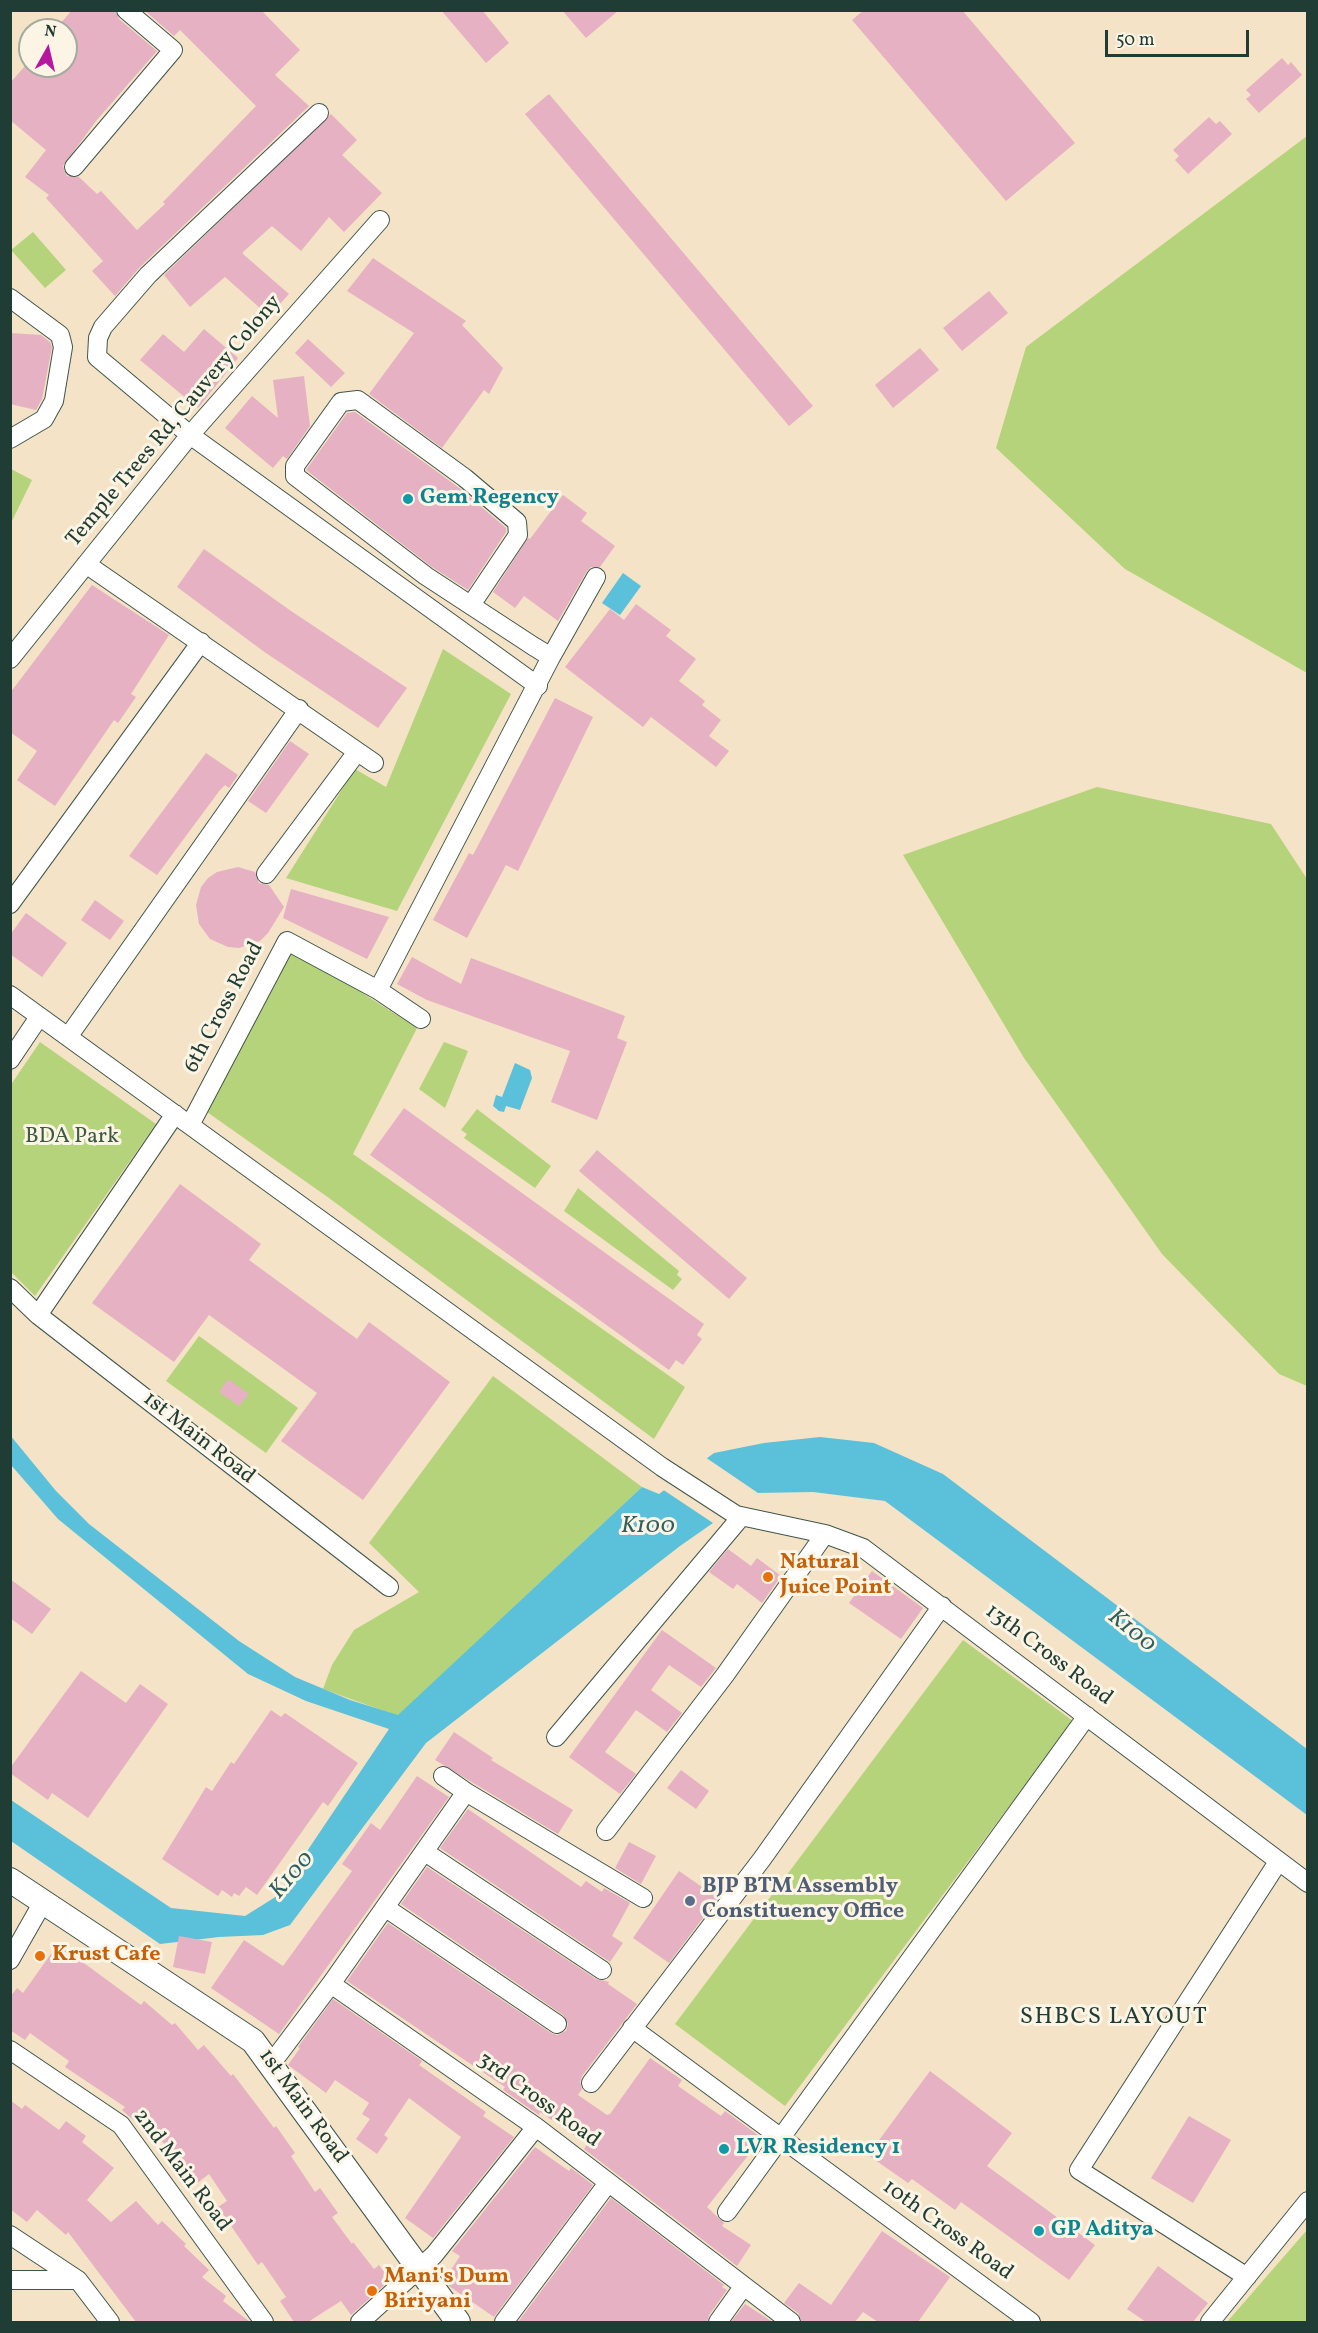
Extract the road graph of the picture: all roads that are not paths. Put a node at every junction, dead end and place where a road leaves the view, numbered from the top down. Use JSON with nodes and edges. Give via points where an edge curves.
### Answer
{"nodes":[{"id":1,"x":126,"y":10,"type":"edge"},
{"id":2,"x":320,"y":112,"type":"dead end"},
{"id":3,"x":74,"y":167,"type":"dead end"},
{"id":4,"x":380,"y":220,"type":"dead end"},
{"id":5,"x":10,"y":298,"type":"edge"},
{"id":6,"x":190,"y":435,"type":"junction"},
{"id":7,"x":10,"y":439,"type":"edge"},
{"id":8,"x":86,"y":564,"type":"junction"},
{"id":9,"x":596,"y":577,"type":"dead end"},
{"id":10,"x":471,"y":605,"type":"junction"},
{"id":11,"x":201,"y":642,"type":"junction"},
{"id":12,"x":551,"y":657,"type":"junction"},
{"id":13,"x":10,"y":658,"type":"edge"},
{"id":14,"x":538,"y":686,"type":"junction"},
{"id":15,"x":299,"y":709,"type":"junction"},
{"id":16,"x":357,"y":752,"type":"junction"},
{"id":17,"x":375,"y":763,"type":"dead end"},
{"id":18,"x":266,"y":874,"type":"dead end"},
{"id":19,"x":10,"y":904,"type":"edge"},
{"id":20,"x":378,"y":990,"type":"junction"},
{"id":21,"x":10,"y":995,"type":"edge"},
{"id":22,"x":39,"y":1017,"type":"junction"},
{"id":23,"x":421,"y":1019,"type":"dead end"},
{"id":24,"x":68,"y":1037,"type":"junction"},
{"id":25,"x":10,"y":1060,"type":"edge"},
{"id":26,"x":175,"y":1114,"type":"junction"},
{"id":27,"x":190,"y":1125,"type":"junction"},
{"id":28,"x":10,"y":1287,"type":"edge"},
{"id":29,"x":38,"y":1315,"type":"junction"},
{"id":30,"x":739,"y":1516,"type":"junction"},
{"id":31,"x":825,"y":1534,"type":"junction"},
{"id":32,"x":389,"y":1587,"type":"dead end"},
{"id":33,"x":942,"y":1606,"type":"junction"},
{"id":34,"x":1086,"y":1716,"type":"junction"},
{"id":35,"x":556,"y":1737,"type":"dead end"},
{"id":36,"x":443,"y":1776,"type":"dead end"},
{"id":37,"x":466,"y":1792,"type":"junction"},
{"id":38,"x":606,"y":1831,"type":"dead end"},
{"id":39,"x":425,"y":1852,"type":"junction"},
{"id":40,"x":1278,"y":1862,"type":"junction"},
{"id":41,"x":10,"y":1880,"type":"edge"},
{"id":42,"x":1308,"y":1883,"type":"edge"},
{"id":43,"x":643,"y":1898,"type":"dead end"},
{"id":44,"x":42,"y":1902,"type":"junction"},
{"id":45,"x":386,"y":1908,"type":"junction"},
{"id":46,"x":10,"y":1960,"type":"edge"},
{"id":47,"x":602,"y":1970,"type":"dead end"},
{"id":48,"x":331,"y":1984,"type":"junction"},
{"id":49,"x":557,"y":2024,"type":"dead end"},
{"id":50,"x":632,"y":2028,"type":"junction"},
{"id":51,"x":10,"y":2050,"type":"edge"},
{"id":52,"x":271,"y":2064,"type":"junction"},
{"id":53,"x":591,"y":2083,"type":"dead end"},
{"id":54,"x":536,"y":2127,"type":"junction"},
{"id":55,"x":780,"y":2138,"type":"junction"},
{"id":56,"x":608,"y":2183,"type":"junction"},
{"id":57,"x":1308,"y":2201,"type":"edge"},
{"id":58,"x":727,"y":2212,"type":"dead end"},
{"id":59,"x":10,"y":2235,"type":"edge"},
{"id":60,"x":418,"y":2270,"type":"junction"},
{"id":61,"x":1247,"y":2277,"type":"junction"},
{"id":62,"x":10,"y":2280,"type":"edge"},
{"id":63,"x":78,"y":2280,"type":"junction"},
{"id":64,"x":743,"y":2287,"type":"junction"},
{"id":65,"x":110,"y":2322,"type":"edge"},
{"id":66,"x":264,"y":2322,"type":"edge"},
{"id":67,"x":360,"y":2322,"type":"edge"},
{"id":68,"x":458,"y":2322,"type":"edge"},
{"id":69,"x":504,"y":2322,"type":"edge"},
{"id":70,"x":718,"y":2322,"type":"edge"},
{"id":71,"x":791,"y":2322,"type":"edge"},
{"id":72,"x":1031,"y":2322,"type":"edge"},
{"id":73,"x":1210,"y":2322,"type":"edge"}],
"edges":[{"from":1,"to":3,"type":"street","via":[[173,51]]},
{"from":2,"to":6,"type":"street","via":[[156,267],[103,327],[96,348],[102,364]]},
{"from":4,"to":6,"type":"street","name":"Temple Trees Rd, Cauvery Colony"},
{"from":5,"to":7,"type":"street","via":[[60,335],[63,347],[54,401],[44,419]]},
{"from":6,"to":8,"type":"street","name":"Temple Trees Rd, Cauvery Colony"},
{"from":6,"to":14,"type":"street"},
{"from":8,"to":11,"type":"street"},
{"from":8,"to":13,"type":"street","name":"Temple Trees Rd, Cauvery Colony"},
{"from":9,"to":12,"type":"street"},
{"from":10,"to":10,"type":"street","via":[[426,576],[295,476],[295,466],[342,402],[358,400],[465,478],[517,522],[518,535]]},
{"from":10,"to":12,"type":"street"},
{"from":11,"to":15,"type":"street"},
{"from":11,"to":19,"type":"street"},
{"from":12,"to":14,"type":"street"},
{"from":14,"to":20,"type":"street"},
{"from":15,"to":16,"type":"street"},
{"from":15,"to":24,"type":"street"},
{"from":16,"to":17,"type":"street"},
{"from":16,"to":18,"type":"street"},
{"from":20,"to":23,"type":"street"},
{"from":20,"to":27,"type":"street","name":"6th Cross Road","via":[[287,941]]},
{"from":21,"to":22,"type":"street"},
{"from":22,"to":24,"type":"street"},
{"from":22,"to":25,"type":"street"},
{"from":24,"to":26,"type":"street"},
{"from":26,"to":27,"type":"street"},
{"from":26,"to":29,"type":"street"},
{"from":27,"to":30,"type":"street","via":[[679,1477]]},
{"from":28,"to":29,"type":"street","name":"1st Main Road"},
{"from":29,"to":32,"type":"street","name":"1st Main Road"},
{"from":30,"to":31,"type":"street","name":"13th Cross Road"},
{"from":30,"to":35,"type":"street"},
{"from":31,"to":33,"type":"street","name":"13th Cross Road","via":[[863,1548]]},
{"from":31,"to":38,"type":"street","via":[[725,1675]]},
{"from":33,"to":34,"type":"street","name":"13th Cross Road"},
{"from":33,"to":50,"type":"street","via":[[762,1859]]},
{"from":34,"to":40,"type":"street","name":"13th Cross Road"},
{"from":34,"to":55,"type":"street"},
{"from":36,"to":37,"type":"street"},
{"from":37,"to":39,"type":"street"},
{"from":37,"to":43,"type":"street"},
{"from":39,"to":45,"type":"street"},
{"from":39,"to":47,"type":"street"},
{"from":40,"to":42,"type":"street","name":"13th Cross Road"},
{"from":40,"to":61,"type":"street","via":[[1078,2170]]},
{"from":41,"to":44,"type":"street","name":"1st Main Road"},
{"from":44,"to":46,"type":"street"},
{"from":44,"to":52,"type":"street","name":"1st Main Road","via":[[245,2035]]},
{"from":45,"to":48,"type":"street"},
{"from":45,"to":49,"type":"street"},
{"from":48,"to":52,"type":"street"},
{"from":48,"to":54,"type":"street","name":"3rd Cross Road"},
{"from":50,"to":53,"type":"street"},
{"from":50,"to":55,"type":"street","name":"10th Cross Road"},
{"from":51,"to":66,"type":"street","name":"2nd Main Road","via":[[121,2125]]},
{"from":52,"to":60,"type":"street","name":"1st Main Road"},
{"from":54,"to":56,"type":"street","name":"3rd Cross Road"},
{"from":54,"to":60,"type":"street"},
{"from":55,"to":58,"type":"street"},
{"from":55,"to":72,"type":"street","name":"10th Cross Road"},
{"from":56,"to":64,"type":"street","name":"3rd Cross Road"},
{"from":56,"to":69,"type":"street"},
{"from":57,"to":61,"type":"street"},
{"from":59,"to":63,"type":"street"},
{"from":60,"to":67,"type":"street"},
{"from":60,"to":68,"type":"street","name":"1st Main Road"},
{"from":61,"to":73,"type":"street"},
{"from":62,"to":63,"type":"street"},
{"from":63,"to":65,"type":"street"},
{"from":64,"to":70,"type":"street"},
{"from":64,"to":71,"type":"street","name":"3rd Cross Road"}]}
